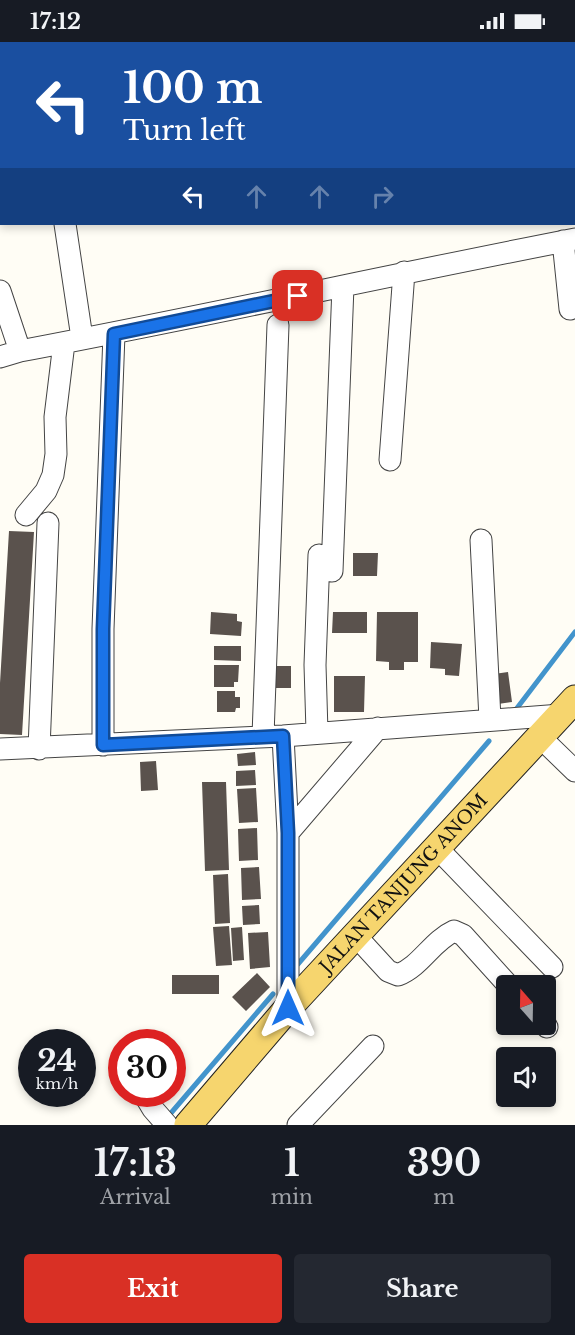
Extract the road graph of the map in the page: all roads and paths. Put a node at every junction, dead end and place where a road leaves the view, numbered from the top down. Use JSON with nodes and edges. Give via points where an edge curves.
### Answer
{"nodes":[{"id":1,"x":65,"y":225,"type":"edge"},
{"id":2,"x":569,"y":240,"type":"edge"},
{"id":3,"x":404,"y":272,"type":"junction"},
{"id":4,"x":343,"y":286,"type":"junction"},
{"id":5,"x":0,"y":291,"type":"edge"},
{"id":6,"x":570,"y":309,"type":"dead end"},
{"id":7,"x":278,"y":325,"type":"dead end"},
{"id":8,"x":114,"y":334,"type":"junction"},
{"id":9,"x":73,"y":340,"type":"junction"},
{"id":10,"x":10,"y":354,"type":"edge"},
{"id":11,"x":390,"y":460,"type":"dead end"},
{"id":12,"x":26,"y":515,"type":"dead end"},
{"id":13,"x":48,"y":523,"type":"dead end"},
{"id":14,"x":481,"y":540,"type":"dead end"},
{"id":15,"x":568,"y":707,"type":"edge"},
{"id":16,"x":490,"y":719,"type":"junction"},
{"id":17,"x":378,"y":728,"type":"junction"},
{"id":18,"x":317,"y":732,"type":"junction"},
{"id":19,"x":273,"y":736,"type":"junction"},
{"id":20,"x":540,"y":737,"type":"junction"},
{"id":21,"x":103,"y":745,"type":"junction"},
{"id":22,"x":0,"y":749,"type":"edge"},
{"id":23,"x":39,"y":749,"type":"junction"},
{"id":24,"x":575,"y":771,"type":"edge"},
{"id":25,"x":288,"y":833,"type":"junction"},
{"id":26,"x":438,"y":849,"type":"junction"},
{"id":27,"x":355,"y":935,"type":"junction"},
{"id":28,"x":552,"y":967,"type":"dead end"},
{"id":29,"x":499,"y":975,"type":"edge"},
{"id":30,"x":288,"y":1008,"type":"junction"},
{"id":31,"x":372,"y":1046,"type":"dead end"},
{"id":32,"x":152,"y":1107,"type":"edge"},
{"id":33,"x":196,"y":1122,"type":"edge"},
{"id":34,"x":167,"y":1125,"type":"edge"},
{"id":35,"x":298,"y":1125,"type":"edge"}],
"edges":[{"from":1,"to":9,"type":"street"},
{"from":2,"to":3,"type":"street"},
{"from":2,"to":6,"type":"street"},
{"from":3,"to":4,"type":"street"},
{"from":3,"to":11,"type":"street"},
{"from":4,"to":8,"type":"street"},
{"from":4,"to":18,"type":"street","via":[[315,665]]},
{"from":5,"to":10,"type":"street"},
{"from":7,"to":19,"type":"street"},
{"from":8,"to":9,"type":"street"},
{"from":8,"to":21,"type":"street","via":[[103,629]]},
{"from":9,"to":10,"type":"street"},
{"from":9,"to":12,"type":"street","via":[[55,417],[53,475],[46,491]]},
{"from":13,"to":23,"type":"street"},
{"from":14,"to":16,"type":"street"},
{"from":15,"to":16,"type":"street"},
{"from":15,"to":20,"type":"main road","name":"JALAN TANJUNG ANOM"},
{"from":16,"to":17,"type":"street"},
{"from":17,"to":18,"type":"street"},
{"from":17,"to":25,"type":"street"},
{"from":18,"to":19,"type":"street"},
{"from":19,"to":21,"type":"street"},
{"from":19,"to":25,"type":"street"},
{"from":20,"to":24,"type":"street"},
{"from":20,"to":26,"type":"main road","name":"JALAN TANJUNG ANOM"},
{"from":21,"to":23,"type":"street"},
{"from":22,"to":23,"type":"street"},
{"from":25,"to":30,"type":"street"},
{"from":26,"to":27,"type":"main road","name":"JALAN TANJUNG ANOM"},
{"from":26,"to":28,"type":"street"},
{"from":27,"to":29,"type":"street","via":[[388,971],[398,975],[407,972],[442,936],[454,931]]},
{"from":27,"to":30,"type":"main road","name":"JALAN TANJUNG ANOM"},
{"from":30,"to":33,"type":"main road","name":"JALAN TANJUNG ANOM"},
{"from":31,"to":35,"type":"street"},
{"from":32,"to":34,"type":"street"}]}
